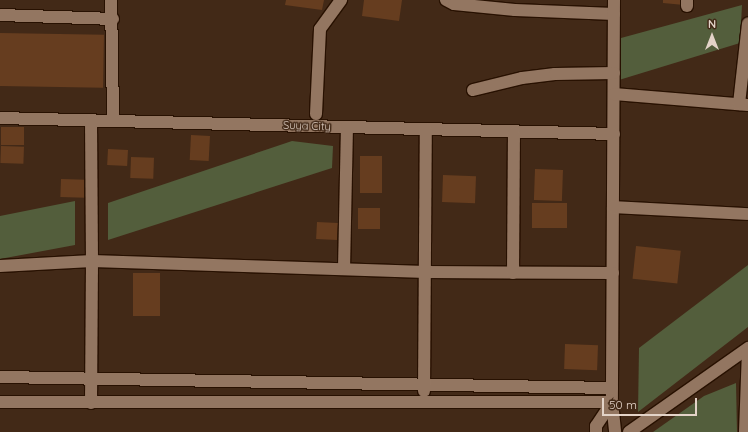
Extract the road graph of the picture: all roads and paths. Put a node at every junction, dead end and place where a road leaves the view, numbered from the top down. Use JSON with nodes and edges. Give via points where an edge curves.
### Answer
{"nodes":[{"id":1,"x":111,"y":0,"type":"edge"},
{"id":2,"x":341,"y":0,"type":"edge"},
{"id":3,"x":446,"y":0,"type":"edge"},
{"id":4,"x":614,"y":0,"type":"edge"},
{"id":5,"x":516,"y":5,"type":"edge"},
{"id":6,"x":614,"y":14,"type":"junction"},
{"id":7,"x":0,"y":15,"type":"edge"},
{"id":8,"x":113,"y":19,"type":"junction"},
{"id":9,"x":748,"y":24,"type":"edge"},
{"id":10,"x":614,"y":73,"type":"junction"},
{"id":11,"x":473,"y":90,"type":"dead end"},
{"id":12,"x":614,"y":94,"type":"junction"},
{"id":13,"x":744,"y":104,"type":"edge"},
{"id":14,"x":316,"y":114,"type":"dead end"},
{"id":15,"x":0,"y":118,"type":"edge"},
{"id":16,"x":91,"y":120,"type":"junction"},
{"id":17,"x":113,"y":120,"type":"junction"},
{"id":18,"x":347,"y":127,"type":"junction"},
{"id":19,"x":426,"y":129,"type":"junction"},
{"id":20,"x":514,"y":133,"type":"junction"},
{"id":21,"x":614,"y":134,"type":"junction"},
{"id":22,"x":613,"y":207,"type":"junction"},
{"id":23,"x":748,"y":214,"type":"edge"},
{"id":24,"x":92,"y":261,"type":"junction"},
{"id":25,"x":0,"y":266,"type":"edge"},
{"id":26,"x":344,"y":269,"type":"junction"},
{"id":27,"x":426,"y":272,"type":"junction"},
{"id":28,"x":513,"y":273,"type":"junction"},
{"id":29,"x":613,"y":273,"type":"junction"},
{"id":30,"x":748,"y":348,"type":"edge"},
{"id":31,"x":0,"y":377,"type":"edge"},
{"id":32,"x":91,"y":378,"type":"junction"},
{"id":33,"x":424,"y":384,"type":"junction"},
{"id":34,"x":612,"y":388,"type":"junction"},
{"id":35,"x":0,"y":402,"type":"edge"},
{"id":36,"x":424,"y":402,"type":"junction"},
{"id":37,"x":612,"y":402,"type":"junction"},
{"id":38,"x":91,"y":403,"type":"junction"},
{"id":39,"x":596,"y":432,"type":"edge"},
{"id":40,"x":615,"y":432,"type":"edge"},
{"id":41,"x":629,"y":432,"type":"edge"},
{"id":42,"x":745,"y":432,"type":"edge"}],
"edges":[{"from":1,"to":8,"type":"street"},
{"from":2,"to":14,"type":"street","via":[[320,29]]},
{"from":3,"to":5,"type":"street","via":[[454,4]]},
{"from":4,"to":6,"type":"street"},
{"from":5,"to":6,"type":"street"},
{"from":6,"to":10,"type":"street"},
{"from":7,"to":8,"type":"street"},
{"from":8,"to":17,"type":"street"},
{"from":9,"to":13,"type":"street"},
{"from":10,"to":11,"type":"street","via":[[556,74],[522,78]]},
{"from":10,"to":12,"type":"street"},
{"from":12,"to":13,"type":"street"},
{"from":12,"to":21,"type":"street"},
{"from":15,"to":16,"type":"street","name":"Suya City"},
{"from":16,"to":17,"type":"street","name":"Suya City"},
{"from":16,"to":24,"type":"street"},
{"from":17,"to":18,"type":"street","name":"Suya City"},
{"from":18,"to":19,"type":"street","name":"Suya City"},
{"from":18,"to":26,"type":"street"},
{"from":19,"to":20,"type":"street","name":"Suya City"},
{"from":19,"to":27,"type":"street"},
{"from":20,"to":21,"type":"street","name":"Suya City"},
{"from":20,"to":28,"type":"street"},
{"from":21,"to":22,"type":"street"},
{"from":22,"to":23,"type":"street"},
{"from":22,"to":29,"type":"street"},
{"from":24,"to":25,"type":"street"},
{"from":24,"to":26,"type":"street"},
{"from":24,"to":32,"type":"street"},
{"from":26,"to":27,"type":"street"},
{"from":27,"to":28,"type":"street"},
{"from":27,"to":33,"type":"street"},
{"from":28,"to":29,"type":"street"},
{"from":29,"to":34,"type":"street"},
{"from":30,"to":41,"type":"street"},
{"from":30,"to":42,"type":"street"},
{"from":31,"to":32,"type":"street"},
{"from":32,"to":33,"type":"street"},
{"from":32,"to":38,"type":"street"},
{"from":33,"to":34,"type":"street"},
{"from":33,"to":36,"type":"street"},
{"from":34,"to":37,"type":"street"},
{"from":35,"to":38,"type":"street"},
{"from":36,"to":37,"type":"street"},
{"from":36,"to":38,"type":"street"},
{"from":37,"to":39,"type":"street","via":[[596,426]]},
{"from":37,"to":40,"type":"street"}]}
